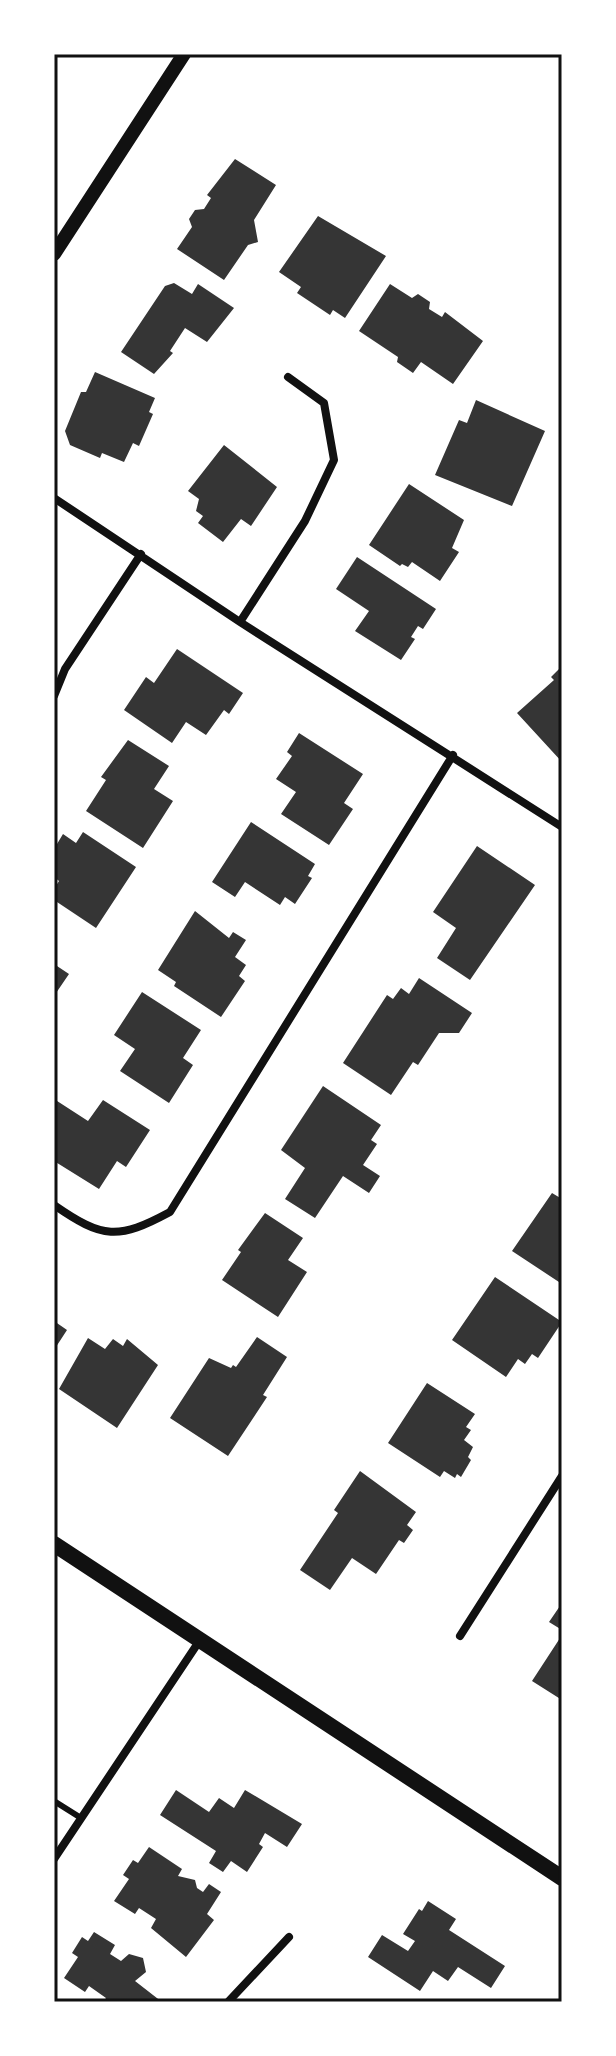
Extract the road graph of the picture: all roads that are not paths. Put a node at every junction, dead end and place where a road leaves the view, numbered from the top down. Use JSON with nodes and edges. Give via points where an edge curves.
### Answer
{"nodes":[{"id":1,"x":184,"y":54,"type":"edge"},
{"id":2,"x":54,"y":254,"type":"edge"},
{"id":3,"x":288,"y":377,"type":"dead end"},
{"id":4,"x":54,"y":498,"type":"edge"},
{"id":5,"x":141,"y":554,"type":"junction"},
{"id":6,"x":240,"y":622,"type":"junction"},
{"id":7,"x":54,"y":696,"type":"edge"},
{"id":8,"x":453,"y":755,"type":"junction"},
{"id":9,"x":562,"y":827,"type":"edge"},
{"id":10,"x":54,"y":1205,"type":"edge"},
{"id":11,"x":562,"y":1476,"type":"edge"},
{"id":12,"x":54,"y":1544,"type":"edge"},
{"id":13,"x":460,"y":1636,"type":"dead end"},
{"id":14,"x":200,"y":1640,"type":"junction"},
{"id":15,"x":54,"y":1801,"type":"edge"},
{"id":16,"x":81,"y":1818,"type":"junction"},
{"id":17,"x":54,"y":1859,"type":"edge"},
{"id":18,"x":562,"y":1878,"type":"edge"},
{"id":19,"x":289,"y":1937,"type":"dead end"},
{"id":20,"x":228,"y":2002,"type":"edge"}],
"edges":[{"from":1,"to":2,"type":"street"},
{"from":3,"to":6,"type":"street","via":[[324,403],[334,460],[305,521]]},
{"from":4,"to":5,"type":"street"},
{"from":5,"to":6,"type":"street"},
{"from":5,"to":7,"type":"street","via":[[65,669]]},
{"from":6,"to":8,"type":"street"},
{"from":8,"to":9,"type":"street"},
{"from":8,"to":10,"type":"street","via":[[170,1212],[132,1232],[87,1228]]},
{"from":11,"to":13,"type":"street"},
{"from":12,"to":14,"type":"main road"},
{"from":14,"to":16,"type":"street"},
{"from":14,"to":18,"type":"main road"},
{"from":15,"to":16,"type":"lane"},
{"from":16,"to":17,"type":"street"},
{"from":19,"to":20,"type":"street"}]}
